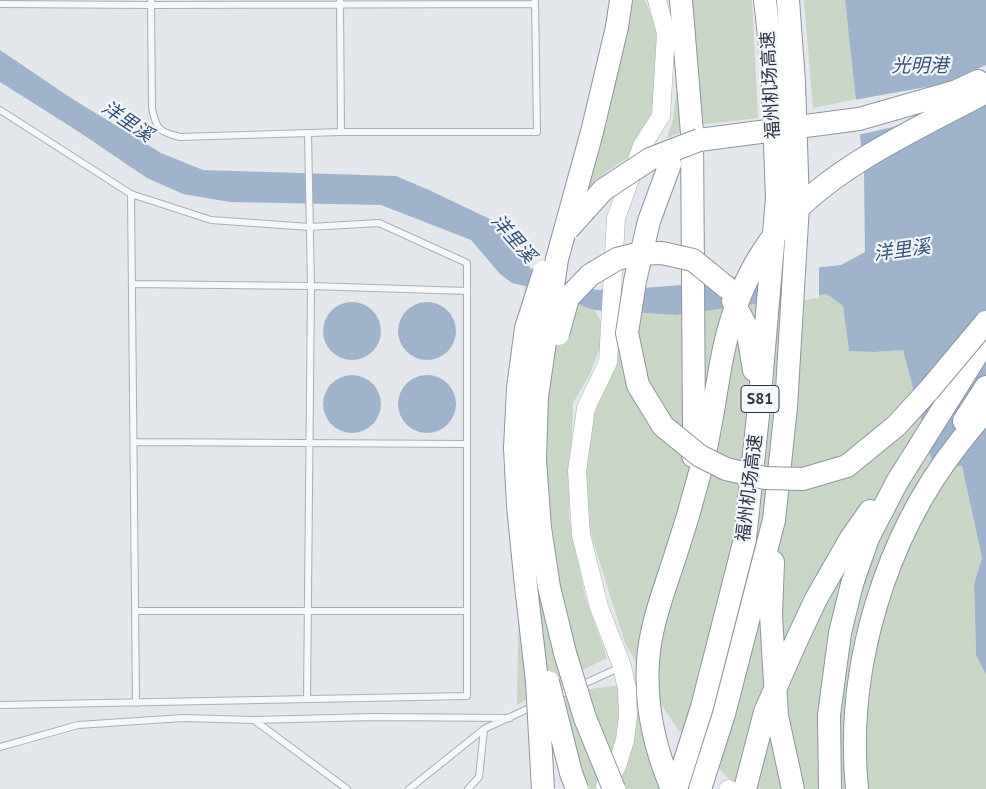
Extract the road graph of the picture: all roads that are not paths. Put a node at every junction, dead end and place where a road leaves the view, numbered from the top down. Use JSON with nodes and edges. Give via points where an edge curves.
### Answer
{"nodes":[{"id":1,"x":621,"y":0,"type":"edge"},
{"id":2,"x":657,"y":0,"type":"edge"},
{"id":3,"x":681,"y":0,"type":"edge"},
{"id":4,"x":765,"y":0,"type":"edge"},
{"id":5,"x":788,"y":0,"type":"edge"},
{"id":6,"x":151,"y":2,"type":"edge"},
{"id":7,"x":340,"y":2,"type":"edge"},
{"id":8,"x":535,"y":2,"type":"edge"},
{"id":9,"x":0,"y":4,"type":"edge"},
{"id":10,"x":686,"y":50,"type":"junction"},
{"id":11,"x":986,"y":77,"type":"edge"},
{"id":12,"x":986,"y":92,"type":"edge"},
{"id":13,"x":0,"y":110,"type":"edge"},
{"id":14,"x":341,"y":132,"type":"junction"},
{"id":15,"x":308,"y":133,"type":"junction"},
{"id":16,"x":131,"y":194,"type":"junction"},
{"id":17,"x":310,"y":227,"type":"junction"},
{"id":18,"x":132,"y":284,"type":"junction"},
{"id":19,"x":311,"y":286,"type":"junction"},
{"id":20,"x":467,"y":291,"type":"junction"},
{"id":21,"x":986,"y":322,"type":"edge"},
{"id":22,"x":986,"y":340,"type":"edge"},
{"id":23,"x":986,"y":387,"type":"edge"},
{"id":24,"x":943,"y":406,"type":"junction"},
{"id":25,"x":986,"y":411,"type":"edge"},
{"id":26,"x":134,"y":442,"type":"junction"},
{"id":27,"x":310,"y":442,"type":"junction"},
{"id":28,"x":467,"y":444,"type":"junction"},
{"id":29,"x":755,"y":444,"type":"junction"},
{"id":30,"x":920,"y":500,"type":"junction"},
{"id":31,"x":774,"y":520,"type":"junction"},
{"id":32,"x":683,"y":533,"type":"junction"},
{"id":33,"x":526,"y":586,"type":"junction"},
{"id":34,"x":135,"y":611,"type":"junction"},
{"id":35,"x":307,"y":611,"type":"junction"},
{"id":36,"x":467,"y":611,"type":"junction"},
{"id":37,"x":622,"y":666,"type":"junction"},
{"id":38,"x":307,"y":699,"type":"junction"},
{"id":39,"x":136,"y":703,"type":"junction"},
{"id":40,"x":542,"y":703,"type":"junction"},
{"id":41,"x":0,"y":705,"type":"edge"},
{"id":42,"x":546,"y":714,"type":"dead end"},
{"id":43,"x":510,"y":718,"type":"junction"},
{"id":44,"x":254,"y":720,"type":"junction"},
{"id":45,"x":484,"y":729,"type":"junction"},
{"id":46,"x":0,"y":747,"type":"edge"},
{"id":47,"x":347,"y":789,"type":"edge"},
{"id":48,"x":409,"y":789,"type":"edge"},
{"id":49,"x":468,"y":789,"type":"edge"},
{"id":50,"x":543,"y":789,"type":"edge"},
{"id":51,"x":578,"y":789,"type":"edge"},
{"id":52,"x":604,"y":789,"type":"edge"},
{"id":53,"x":614,"y":789,"type":"edge"},
{"id":54,"x":629,"y":789,"type":"edge"},
{"id":55,"x":674,"y":789,"type":"edge"},
{"id":56,"x":700,"y":789,"type":"edge"},
{"id":57,"x":745,"y":789,"type":"edge"},
{"id":58,"x":793,"y":789,"type":"edge"},
{"id":59,"x":830,"y":789,"type":"edge"},
{"id":60,"x":857,"y":789,"type":"edge"}],
"edges":[{"from":1,"to":53,"type":"highway","bridge":true,"via":[[592,132],[557,259],[537,397],[535,460],[549,587],[585,718]]},
{"from":2,"to":37,"type":"main road","via":[[666,33],[661,116],[642,146],[616,218],[608,362],[586,408],[577,471],[581,535],[599,607]]},
{"from":3,"to":10,"type":"highway"},
{"from":4,"to":29,"type":"highway","name":"福州机场高速","number":"S81","via":[[772,63],[777,198]]},
{"from":5,"to":31,"type":"highway","name":"福州机场高速","number":"S81","via":[[798,205],[786,407]]},
{"from":6,"to":7,"type":"lane"},
{"from":6,"to":9,"type":"lane"},
{"from":6,"to":15,"type":"lane","via":[[152,108],[155,124],[166,134],[180,137]]},
{"from":7,"to":8,"type":"lane"},
{"from":7,"to":14,"type":"lane"},
{"from":8,"to":14,"type":"lane","via":[[537,132]]},
{"from":10,"to":21,"type":"highway","bridge":true,"via":[[681,116],[670,164],[649,221],[627,332],[638,385],[664,426],[700,456],[726,469],[765,478],[803,479],[847,466],[896,426]]},
{"from":10,"to":32,"type":"highway","via":[[692,133],[694,426],[692,480]]},
{"from":11,"to":33,"type":"highway","bridge":true,"via":[[957,91],[859,119],[699,140],[642,164],[603,190],[570,224],[546,267],[526,328],[518,388],[515,448]]},
{"from":12,"to":32,"type":"highway","via":[[867,156],[825,185],[786,221],[755,263],[734,312],[703,462]]},
{"from":13,"to":16,"type":"lane"},
{"from":14,"to":15,"type":"lane"},
{"from":15,"to":17,"type":"lane"},
{"from":16,"to":17,"type":"lane","via":[[211,220]]},
{"from":16,"to":18,"type":"lane"},
{"from":17,"to":19,"type":"lane"},
{"from":17,"to":20,"type":"lane","via":[[379,223],[467,263]]},
{"from":18,"to":19,"type":"lane"},
{"from":18,"to":26,"type":"lane"},
{"from":19,"to":20,"type":"lane"},
{"from":19,"to":27,"type":"lane"},
{"from":20,"to":28,"type":"lane"},
{"from":22,"to":24,"type":"highway"},
{"from":23,"to":30,"type":"highway","via":[[952,440]]},
{"from":24,"to":57,"type":"highway","via":[[851,538],[816,599],[765,712]]},
{"from":24,"to":59,"type":"highway","via":[[868,538],[852,584],[840,633],[830,705]]},
{"from":25,"to":30,"type":"highway","via":[[946,459]]},
{"from":26,"to":27,"type":"lane"},
{"from":26,"to":34,"type":"lane"},
{"from":27,"to":28,"type":"lane"},
{"from":27,"to":35,"type":"lane"},
{"from":28,"to":36,"type":"lane"},
{"from":29,"to":54,"type":"highway","bridge":true,"via":[[754,366],[747,328],[726,287],[693,260],[662,253],[638,254],[617,260],[590,275],[568,298],[558,332],[548,390],[546,462],[563,604],[587,687],[612,755]]},
{"from":29,"to":55,"type":"highway","name":"福州机场高速","number":"S81","via":[[745,539],[702,707]]},
{"from":30,"to":60,"type":"highway","via":[[897,547],[880,593],[867,644],[855,733]]},
{"from":31,"to":56,"type":"highway","name":"福州机场高速","number":"S81","via":[[724,714]]},
{"from":31,"to":58,"type":"highway","via":[[771,615],[777,716]]},
{"from":32,"to":55,"type":"highway","via":[[656,615],[648,662],[649,715],[660,761]]},
{"from":33,"to":50,"type":"highway","bridge":true,"via":[[537,681]]},
{"from":33,"to":51,"type":"highway","bridge":true,"via":[[568,764]]},
{"from":34,"to":35,"type":"lane"},
{"from":34,"to":39,"type":"lane"},
{"from":35,"to":36,"type":"lane"},
{"from":35,"to":38,"type":"lane"},
{"from":36,"to":38,"type":"lane","via":[[467,696]]},
{"from":37,"to":40,"type":"lane"},
{"from":37,"to":52,"type":"main road","via":[[627,689],[625,740],[617,766]]},
{"from":38,"to":39,"type":"lane"},
{"from":39,"to":41,"type":"lane"},
{"from":40,"to":42,"type":"lane"},
{"from":40,"to":43,"type":"lane"},
{"from":43,"to":44,"type":"lane"},
{"from":43,"to":45,"type":"lane"},
{"from":44,"to":46,"type":"lane","via":[[183,718],[78,725]]},
{"from":44,"to":47,"type":"lane"},
{"from":45,"to":48,"type":"lane"},
{"from":45,"to":49,"type":"lane","via":[[479,777]]}]}
